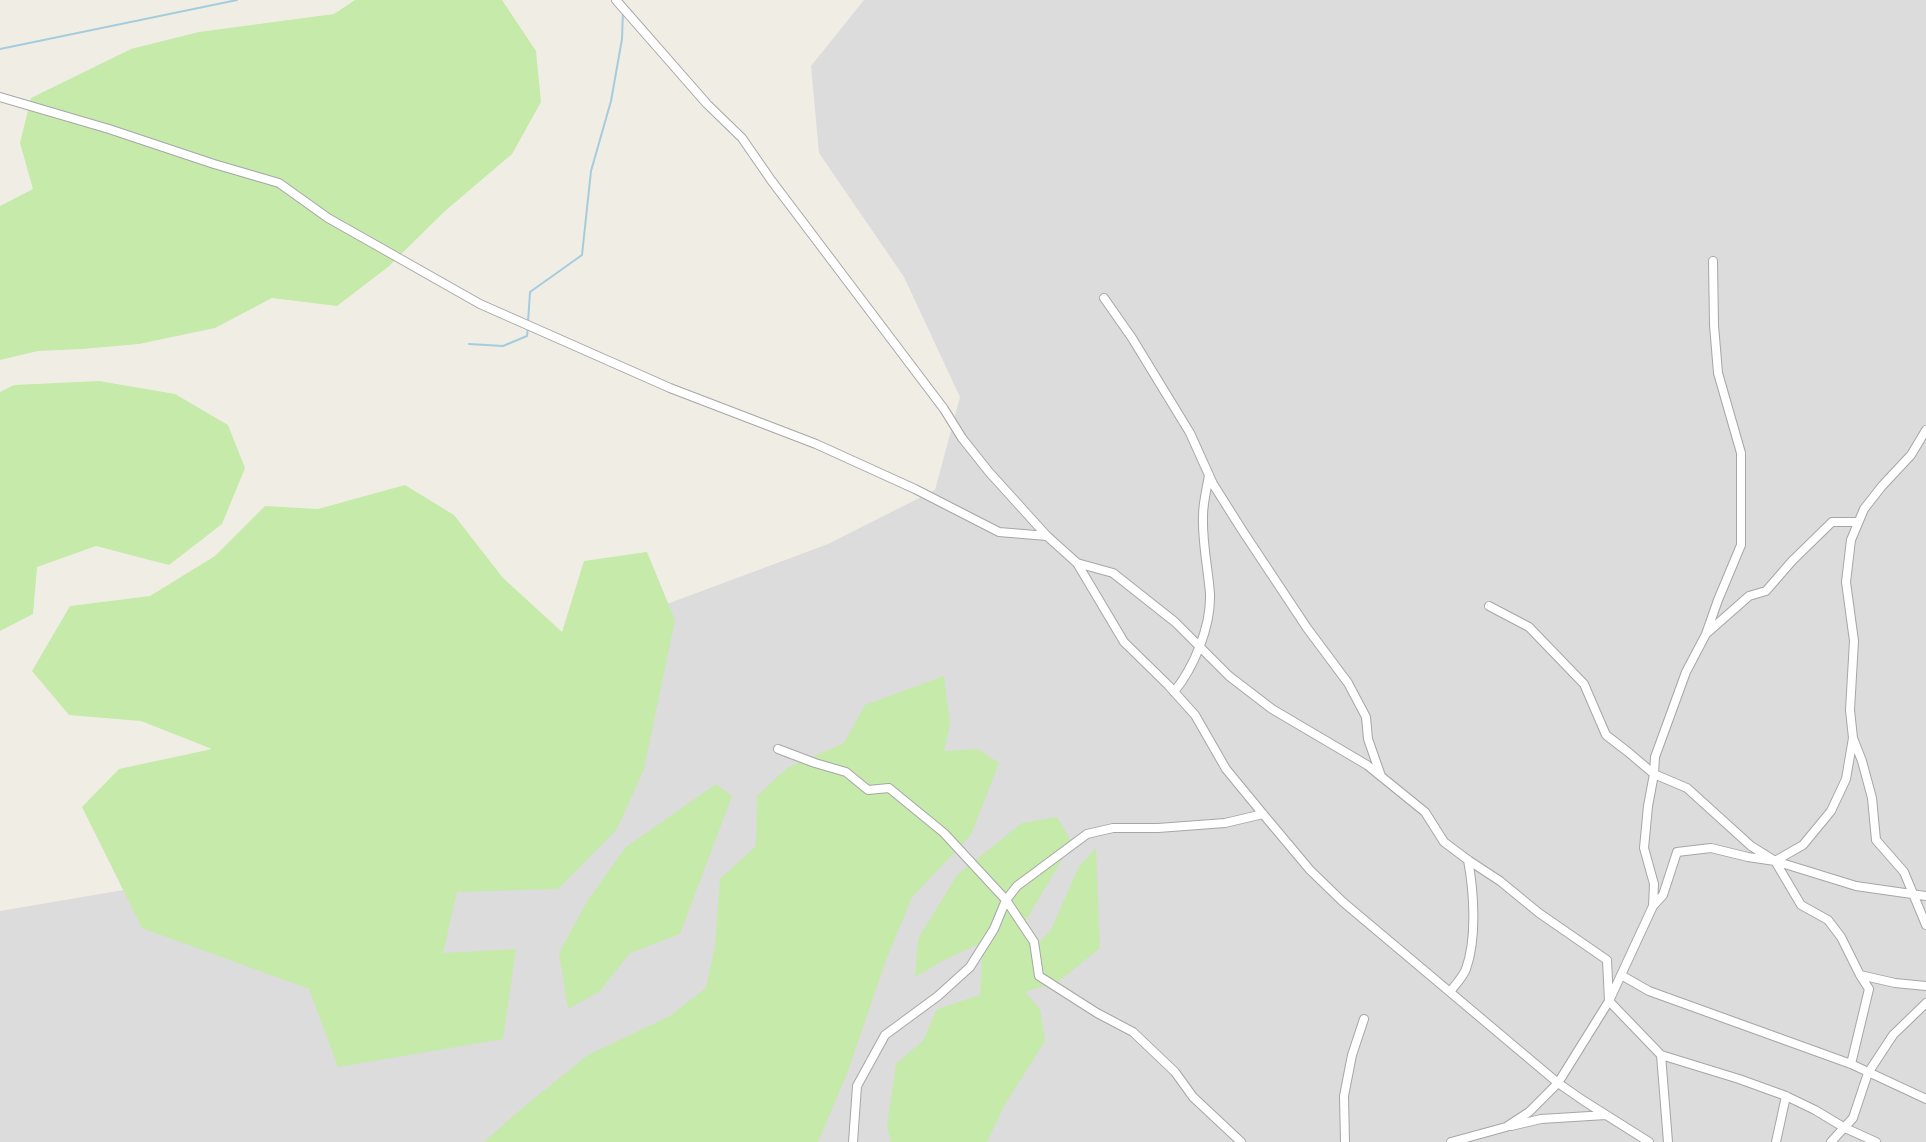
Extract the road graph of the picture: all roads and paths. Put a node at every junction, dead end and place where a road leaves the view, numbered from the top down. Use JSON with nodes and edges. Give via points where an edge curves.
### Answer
{"nodes":[{"id":1,"x":616,"y":0,"type":"edge"},
{"id":2,"x":0,"y":97,"type":"edge"},
{"id":3,"x":1713,"y":261,"type":"dead end"},
{"id":4,"x":1104,"y":298,"type":"dead end"},
{"id":5,"x":1926,"y":430,"type":"edge"},
{"id":6,"x":1209,"y":475,"type":"junction"},
{"id":7,"x":1858,"y":522,"type":"junction"},
{"id":8,"x":1047,"y":536,"type":"junction"},
{"id":9,"x":1077,"y":562,"type":"junction"},
{"id":10,"x":1489,"y":606,"type":"dead end"},
{"id":11,"x":1706,"y":634,"type":"junction"},
{"id":12,"x":1200,"y":647,"type":"junction"},
{"id":13,"x":1174,"y":692,"type":"junction"},
{"id":14,"x":1853,"y":738,"type":"junction"},
{"id":15,"x":778,"y":749,"type":"dead end"},
{"id":16,"x":1654,"y":774,"type":"junction"},
{"id":17,"x":1382,"y":778,"type":"junction"},
{"id":18,"x":1263,"y":814,"type":"junction"},
{"id":19,"x":1468,"y":860,"type":"junction"},
{"id":20,"x":1775,"y":861,"type":"junction"},
{"id":21,"x":1913,"y":892,"type":"junction"},
{"id":22,"x":1926,"y":896,"type":"edge"},
{"id":23,"x":1006,"y":900,"type":"junction"},
{"id":24,"x":1653,"y":906,"type":"junction"},
{"id":25,"x":1926,"y":925,"type":"edge"},
{"id":26,"x":1621,"y":975,"type":"junction"},
{"id":27,"x":1860,"y":975,"type":"junction"},
{"id":28,"x":1926,"y":986,"type":"edge"},
{"id":29,"x":1450,"y":992,"type":"junction"},
{"id":30,"x":1609,"y":1001,"type":"junction"},
{"id":31,"x":1926,"y":1003,"type":"edge"},
{"id":32,"x":1364,"y":1019,"type":"dead end"},
{"id":33,"x":1661,"y":1055,"type":"junction"},
{"id":34,"x":1851,"y":1064,"type":"junction"},
{"id":35,"x":1868,"y":1073,"type":"junction"},
{"id":36,"x":1558,"y":1083,"type":"junction"},
{"id":37,"x":1786,"y":1096,"type":"junction"},
{"id":38,"x":1926,"y":1099,"type":"edge"},
{"id":39,"x":1606,"y":1115,"type":"junction"},
{"id":40,"x":1506,"y":1127,"type":"junction"},
{"id":41,"x":1845,"y":1128,"type":"junction"},
{"id":42,"x":852,"y":1142,"type":"edge"},
{"id":43,"x":1241,"y":1142,"type":"edge"},
{"id":44,"x":1345,"y":1142,"type":"edge"},
{"id":45,"x":1450,"y":1142,"type":"edge"},
{"id":46,"x":1649,"y":1142,"type":"edge"},
{"id":47,"x":1668,"y":1142,"type":"edge"},
{"id":48,"x":1776,"y":1142,"type":"edge"},
{"id":49,"x":1831,"y":1142,"type":"edge"},
{"id":50,"x":1876,"y":1142,"type":"edge"}],
"edges":[{"from":1,"to":8,"type":"street","via":[[742,138],[962,438]]},
{"from":2,"to":8,"type":"street","via":[[279,183],[328,218],[480,304],[670,388],[816,444],[999,532]]},
{"from":3,"to":11,"type":"street","via":[[1718,373],[1741,453],[1741,545]]},
{"from":4,"to":6,"type":"street","via":[[1190,433]]},
{"from":5,"to":7,"type":"street"},
{"from":6,"to":12,"type":"street","via":[[1203,514],[1210,596]]},
{"from":6,"to":17,"type":"street","via":[[1307,628],[1348,683],[1366,717],[1368,739]]},
{"from":7,"to":11,"type":"street","via":[[1832,522],[1766,591],[1749,596]]},
{"from":7,"to":14,"type":"street","via":[[1851,540],[1846,582],[1854,641],[1850,710]]},
{"from":8,"to":9,"type":"street"},
{"from":9,"to":12,"type":"street","via":[[1113,573]]},
{"from":9,"to":13,"type":"street","via":[[1124,642]]},
{"from":10,"to":16,"type":"street","via":[[1529,627],[1584,684],[1606,735]]},
{"from":11,"to":16,"type":"street","via":[[1686,672],[1662,734]]},
{"from":12,"to":13,"type":"street","via":[[1187,677]]},
{"from":12,"to":17,"type":"street","via":[[1229,676],[1272,709],[1367,765]]},
{"from":13,"to":18,"type":"street","via":[[1196,716],[1226,769]]},
{"from":14,"to":20,"type":"street","via":[[1846,779],[1831,812],[1803,845]]},
{"from":14,"to":21,"type":"street","via":[[1872,798],[1876,840],[1904,872]]},
{"from":15,"to":23,"type":"street","via":[[846,772],[868,790],[889,788],[944,833]]},
{"from":16,"to":20,"type":"street","via":[[1686,788],[1751,846]]},
{"from":16,"to":24,"type":"street","via":[[1644,848],[1654,884]]},
{"from":17,"to":19,"type":"street","via":[[1425,812],[1444,842]]},
{"from":18,"to":23,"type":"street","via":[[1225,823],[1113,828],[1088,834],[1017,886]]},
{"from":18,"to":29,"type":"street","via":[[1343,902]]},
{"from":19,"to":29,"type":"street","via":[[1474,919],[1466,970]]},
{"from":19,"to":30,"type":"street","via":[[1607,960]]},
{"from":20,"to":21,"type":"street","via":[[1856,886]]},
{"from":20,"to":24,"type":"street","via":[[1711,848],[1677,852],[1663,895]]},
{"from":20,"to":27,"type":"street","via":[[1802,905],[1828,920],[1841,937]]},
{"from":21,"to":22,"type":"street"},
{"from":21,"to":25,"type":"street"},
{"from":23,"to":42,"type":"street","via":[[994,929],[970,967],[885,1035],[857,1086]]},
{"from":23,"to":43,"type":"street","via":[[1034,942],[1039,976],[1133,1032]]},
{"from":24,"to":26,"type":"street"},
{"from":26,"to":30,"type":"street"},
{"from":26,"to":34,"type":"street","via":[[1649,991]]},
{"from":27,"to":28,"type":"street"},
{"from":27,"to":34,"type":"street","via":[[1869,989]]},
{"from":29,"to":36,"type":"street"},
{"from":30,"to":33,"type":"street"},
{"from":30,"to":36,"type":"street"},
{"from":31,"to":35,"type":"street","via":[[1898,1029]]},
{"from":32,"to":44,"type":"street","via":[[1344,1096]]},
{"from":33,"to":37,"type":"street"},
{"from":33,"to":47,"type":"street"},
{"from":34,"to":35,"type":"street"},
{"from":35,"to":38,"type":"street"},
{"from":35,"to":41,"type":"street"},
{"from":36,"to":39,"type":"street"},
{"from":36,"to":40,"type":"street","via":[[1529,1112]]},
{"from":37,"to":41,"type":"street"},
{"from":37,"to":48,"type":"street"},
{"from":39,"to":40,"type":"street","via":[[1541,1119]]},
{"from":39,"to":46,"type":"street"},
{"from":40,"to":45,"type":"street"},
{"from":41,"to":49,"type":"street"},
{"from":41,"to":50,"type":"street"}]}
